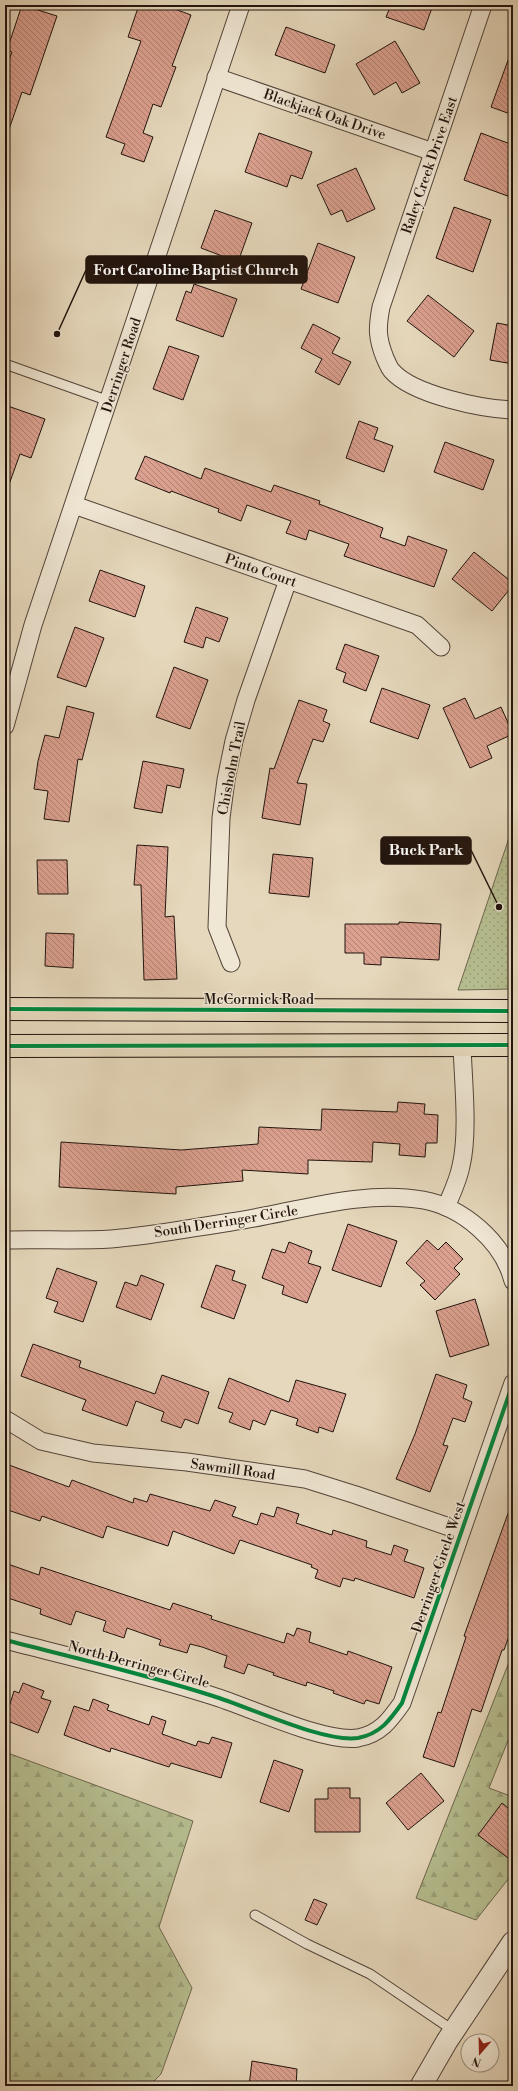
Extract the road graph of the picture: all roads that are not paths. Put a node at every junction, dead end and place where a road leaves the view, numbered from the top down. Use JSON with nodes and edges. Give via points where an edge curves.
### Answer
{"nodes":[{"id":1,"x":240,"y":5,"type":"edge"},
{"id":2,"x":483,"y":5,"type":"edge"},
{"id":3,"x":216,"y":77,"type":"junction"},
{"id":4,"x":433,"y":152,"type":"junction"},
{"id":5,"x":5,"y":364,"type":"edge"},
{"id":6,"x":109,"y":401,"type":"junction"},
{"id":7,"x":513,"y":410,"type":"edge"},
{"id":8,"x":74,"y":505,"type":"junction"},
{"id":9,"x":288,"y":580,"type":"junction"},
{"id":10,"x":441,"y":647,"type":"dead end"},
{"id":11,"x":5,"y":726,"type":"edge"},
{"id":12,"x":230,"y":962,"type":"dead end"},
{"id":13,"x":5,"y":1009,"type":"edge"},
{"id":14,"x":513,"y":1011,"type":"edge"},
{"id":15,"x":462,"y":1045,"type":"junction"},
{"id":16,"x":513,"y":1045,"type":"edge"},
{"id":17,"x":5,"y":1046,"type":"edge"},
{"id":18,"x":446,"y":1207,"type":"junction"},
{"id":19,"x":5,"y":1240,"type":"edge"},
{"id":20,"x":513,"y":1281,"type":"edge"},
{"id":21,"x":513,"y":1383,"type":"edge"},
{"id":22,"x":5,"y":1419,"type":"edge"},
{"id":23,"x":461,"y":1531,"type":"junction"},
{"id":24,"x":5,"y":1640,"type":"edge"},
{"id":25,"x":358,"y":1738,"type":"joint"},
{"id":26,"x":255,"y":1915,"type":"dead end"},
{"id":27,"x":513,"y":1942,"type":"edge"},
{"id":28,"x":454,"y":2031,"type":"junction"},
{"id":29,"x":420,"y":2086,"type":"edge"}],
"edges":[{"from":1,"to":3,"type":"street","name":"Derringer Road"},
{"from":2,"to":4,"type":"street","name":"Raley Creek Drive East"},
{"from":3,"to":4,"type":"street","name":"Blackjack Oak Drive"},
{"from":3,"to":6,"type":"street","name":"Derringer Road"},
{"from":4,"to":7,"type":"street","name":"Raley Creek Drive East","via":[[381,307],[379,343],[391,370],[399,378],[443,397],[493,410]]},
{"from":5,"to":6,"type":"lane"},
{"from":6,"to":8,"type":"street","name":"Derringer Road"},
{"from":8,"to":9,"type":"street","name":"Pinto Court"},
{"from":8,"to":11,"type":"street","name":"Derringer Road","via":[[33,625]]},
{"from":9,"to":10,"type":"street","name":"Pinto Court","via":[[417,626]]},
{"from":9,"to":12,"type":"street","name":"Chisholm Trail","via":[[246,700],[226,780],[221,826],[218,927]]},
{"from":13,"to":14,"type":"main road","name":"McCormick Road"},
{"from":15,"to":16,"type":"main road"},
{"from":15,"to":17,"type":"main road"},
{"from":15,"to":18,"type":"street","via":[[462,1165]]},
{"from":18,"to":19,"type":"street","name":"South Derringer Circle","via":[[424,1200],[374,1198],[112,1239]]},
{"from":18,"to":20,"type":"street","via":[[467,1219],[485,1234],[500,1252]]},
{"from":21,"to":23,"type":"street","name":"Derringer Circle West"},
{"from":22,"to":23,"type":"street","name":"Sawmill Road","via":[[41,1441],[94,1453],[187,1462],[305,1479]]},
{"from":23,"to":25,"type":"street","name":"Derringer Circle West","via":[[402,1703],[388,1724]]},
{"from":24,"to":25,"type":"street","name":"North Derringer Circle","via":[[156,1678],[324,1735]]},
{"from":26,"to":28,"type":"lane","via":[[307,1944],[370,1974]]},
{"from":27,"to":28,"type":"street"},
{"from":28,"to":29,"type":"street"}]}
